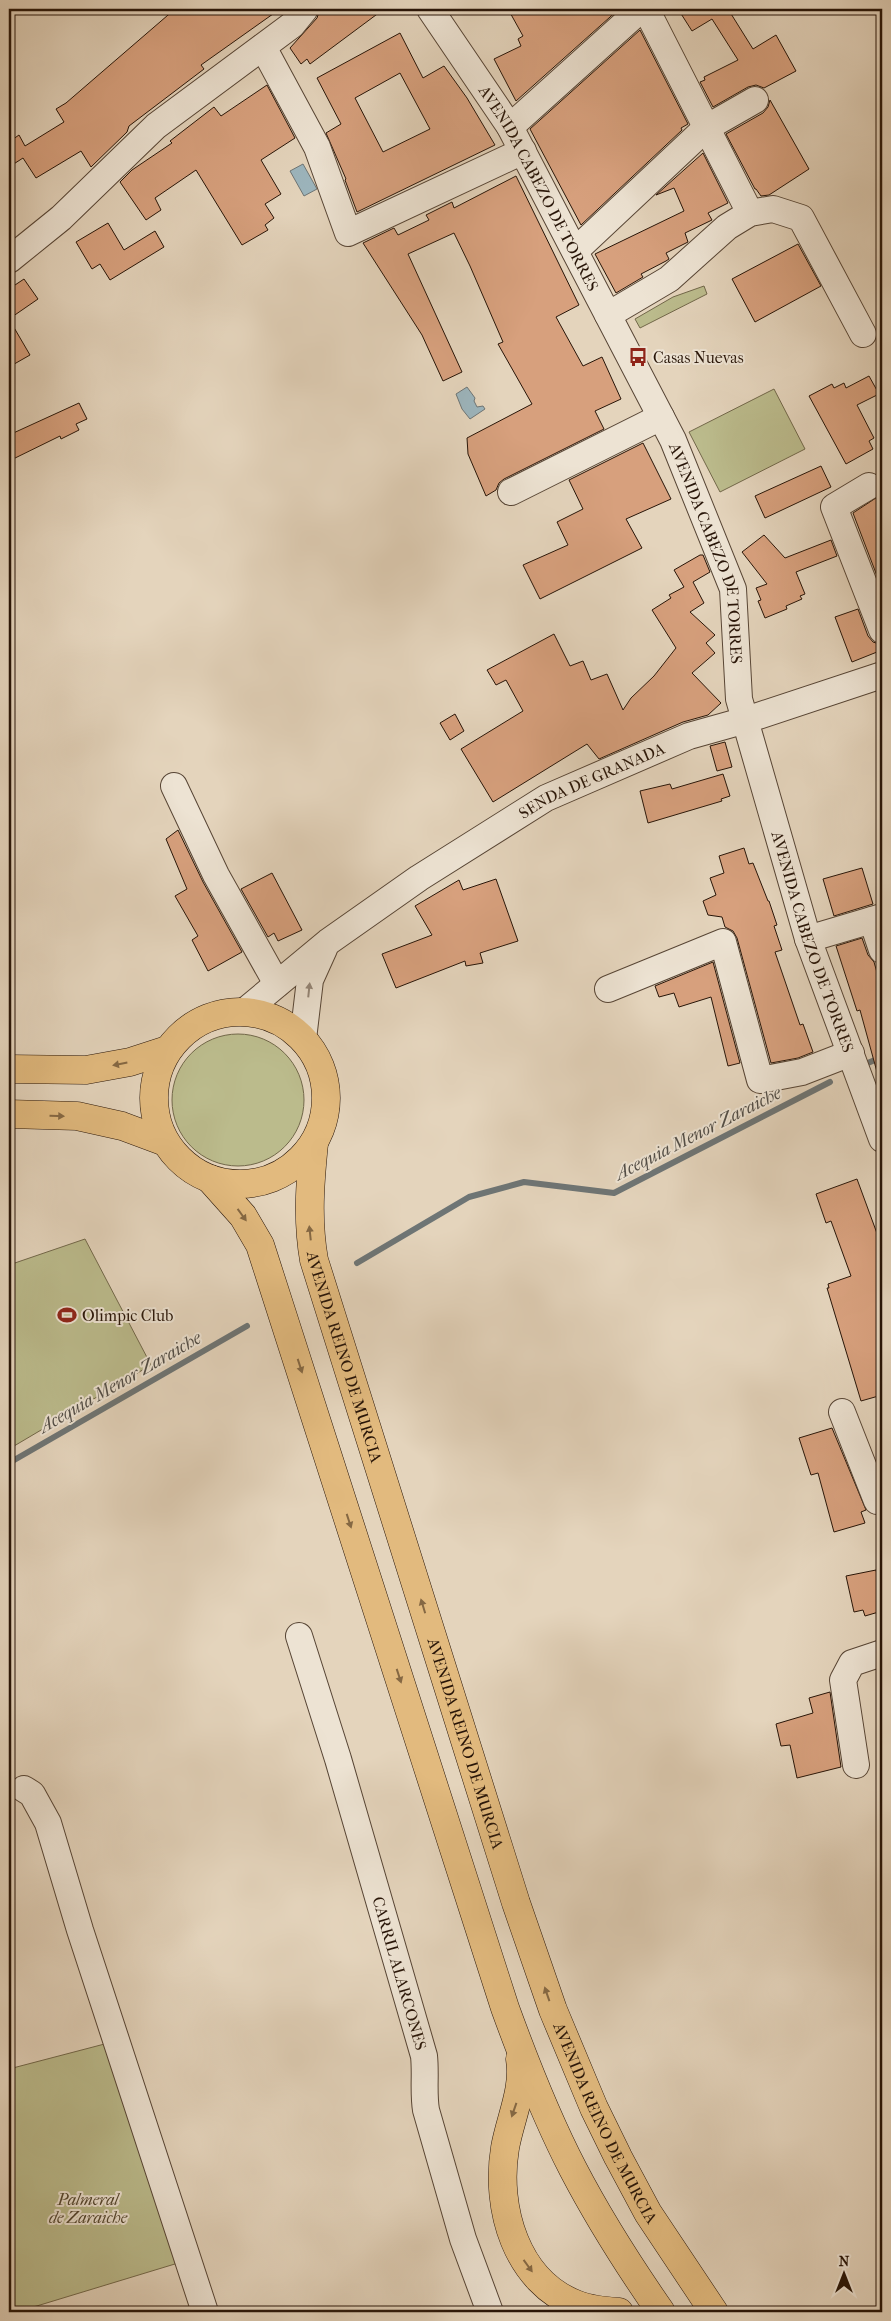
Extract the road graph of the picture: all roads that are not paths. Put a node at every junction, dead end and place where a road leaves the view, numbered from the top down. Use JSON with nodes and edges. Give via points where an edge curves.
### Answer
{"nodes":[{"id":1,"x":305,"y":9,"type":"edge"},
{"id":2,"x":430,"y":9,"type":"edge"},
{"id":3,"x":641,"y":9,"type":"edge"},
{"id":4,"x":646,"y":9,"type":"edge"},
{"id":5,"x":263,"y":47,"type":"junction"},
{"id":6,"x":754,"y":100,"type":"dead end"},
{"id":7,"x":510,"y":127,"type":"junction"},
{"id":8,"x":706,"y":128,"type":"junction"},
{"id":9,"x":523,"y":151,"type":"junction"},
{"id":10,"x":750,"y":213,"type":"junction"},
{"id":11,"x":575,"y":251,"type":"junction"},
{"id":12,"x":9,"y":260,"type":"edge"},
{"id":13,"x":608,"y":315,"type":"junction"},
{"id":14,"x":863,"y":334,"type":"dead end"},
{"id":15,"x":661,"y":416,"type":"junction"},
{"id":16,"x":869,"y":486,"type":"dead end"},
{"id":17,"x":512,"y":492,"type":"dead end"},
{"id":18,"x":882,"y":630,"type":"edge"},
{"id":19,"x":882,"y":675,"type":"edge"},
{"id":20,"x":746,"y":720,"type":"junction"},
{"id":21,"x":174,"y":786,"type":"dead end"},
{"id":22,"x":877,"y":918,"type":"edge"},
{"id":23,"x":808,"y":939,"type":"junction"},
{"id":24,"x":328,"y":942,"type":"junction"},
{"id":25,"x":882,"y":950,"type":"edge"},
{"id":26,"x":277,"y":984,"type":"junction"},
{"id":27,"x":608,"y":989,"type":"dead end"},
{"id":28,"x":245,"y":1011,"type":"junction"},
{"id":29,"x":303,"y":1039,"type":"junction"},
{"id":30,"x":167,"y":1050,"type":"junction"},
{"id":31,"x":851,"y":1054,"type":"junction"},
{"id":32,"x":9,"y":1069,"type":"edge"},
{"id":33,"x":875,"y":1095,"type":"edge"},
{"id":34,"x":9,"y":1114,"type":"edge"},
{"id":35,"x":882,"y":1139,"type":"edge"},
{"id":36,"x":165,"y":1142,"type":"junction"},
{"id":37,"x":314,"y":1143,"type":"junction"},
{"id":38,"x":210,"y":1179,"type":"junction"},
{"id":39,"x":842,"y":1412,"type":"dead end"},
{"id":40,"x":882,"y":1500,"type":"edge"},
{"id":41,"x":299,"y":1636,"type":"dead end"},
{"id":42,"x":882,"y":1653,"type":"edge"},
{"id":43,"x":856,"y":1765,"type":"dead end"},
{"id":44,"x":24,"y":1789,"type":"dead end"},
{"id":45,"x":518,"y":2045,"type":"junction"},
{"id":46,"x":667,"y":2243,"type":"junction"},
{"id":47,"x":658,"y":2308,"type":"edge"},
{"id":48,"x":205,"y":2312,"type":"edge"},
{"id":49,"x":490,"y":2312,"type":"edge"},
{"id":50,"x":615,"y":2312,"type":"edge"},
{"id":51,"x":714,"y":2312,"type":"edge"}],
"edges":[{"from":1,"to":5,"type":"street","via":[[292,25]]},
{"from":2,"to":7,"type":"street","name":"AVENIDA CABEZO DE TORRES"},
{"from":3,"to":7,"type":"street"},
{"from":4,"to":8,"type":"street"},
{"from":5,"to":9,"type":"street","via":[[317,147],[348,233]]},
{"from":5,"to":12,"type":"street","via":[[156,126],[61,218]]},
{"from":6,"to":8,"type":"street"},
{"from":7,"to":9,"type":"street","name":"AVENIDA CABEZO DE TORRES"},
{"from":8,"to":10,"type":"street"},
{"from":8,"to":11,"type":"street"},
{"from":9,"to":11,"type":"street","name":"AVENIDA CABEZO DE TORRES"},
{"from":10,"to":13,"type":"street","via":[[727,228],[669,279]]},
{"from":10,"to":14,"type":"street","via":[[773,209],[801,218]]},
{"from":11,"to":13,"type":"street","name":"AVENIDA CABEZO DE TORRES"},
{"from":13,"to":15,"type":"street","name":"AVENIDA CABEZO DE TORRES"},
{"from":15,"to":17,"type":"street"},
{"from":15,"to":20,"type":"street","name":"AVENIDA CABEZO DE TORRES","via":[[733,589],[738,689]]},
{"from":16,"to":18,"type":"street","via":[[834,507]]},
{"from":19,"to":20,"type":"street","name":"SENDA DE GRANADA"},
{"from":20,"to":23,"type":"street","name":"AVENIDA CABEZO DE TORRES"},
{"from":20,"to":24,"type":"street","name":"SENDA DE GRANADA","via":[[689,736],[546,798],[419,878]]},
{"from":21,"to":26,"type":"street","via":[[216,876]]},
{"from":22,"to":23,"type":"street"},
{"from":22,"to":25,"type":"street"},
{"from":23,"to":31,"type":"street","name":"AVENIDA CABEZO DE TORRES"},
{"from":24,"to":26,"type":"street","name":"SENDA DE GRANADA"},
{"from":29,"to":24,"type":"street","name":"SENDA DE GRANADA","one_way":true,"via":[[310,980]]},
{"from":26,"to":28,"type":"street","name":"SENDA DE GRANADA"},
{"from":27,"to":31,"type":"street","via":[[723,942],[760,1080],[802,1072]]},
{"from":28,"to":29,"type":"main road","via":[[277,1020]]},
{"from":28,"to":30,"type":"main road","via":[[215,1015],[188,1028]]},
{"from":29,"to":37,"type":"main road","via":[[321,1068],[326,1099]]},
{"from":30,"to":32,"type":"main road","one_way":true,"via":[[130,1062],[86,1070]]},
{"from":30,"to":36,"type":"main road","via":[[155,1080],[154,1112]]},
{"from":31,"to":33,"type":"street","name":"AVENIDA CABEZO DE TORRES"},
{"from":33,"to":35,"type":"street","name":"AVENIDA CABEZO DE TORRES"},
{"from":34,"to":36,"type":"main road","one_way":true,"via":[[77,1116],[122,1126]]},
{"from":36,"to":38,"type":"main road","via":[[184,1164]]},
{"from":37,"to":38,"type":"main road","via":[[294,1165],[268,1179],[239,1184]]},
{"from":46,"to":37,"type":"main road","name":"AVENIDA REINO DE MURCIA","one_way":true,"via":[[594,2108],[553,2010],[516,1903],[314,1260],[309,1231]]},
{"from":38,"to":45,"type":"main road","one_way":true,"via":[[243,1216],[260,1245]]},
{"from":39,"to":40,"type":"street","via":[[877,1501]]},
{"from":41,"to":49,"type":"street","name":"CARRIL ALARCONES","via":[[424,2056],[426,2110],[460,2230]]},
{"from":42,"to":43,"type":"street","via":[[852,1663],[843,1680]]},
{"from":44,"to":48,"type":"street","via":[[32,1794],[48,1823]]},
{"from":45,"to":47,"type":"main road","via":[[573,2168]]},
{"from":45,"to":50,"type":"main road","one_way":true,"via":[[521,2082],[510,2122],[502,2178],[513,2239],[535,2276],[548,2288],[577,2305]]},
{"from":46,"to":47,"type":"main road","via":[[678,2277],[672,2293]]},
{"from":46,"to":51,"type":"main road","name":"AVENIDA REINO DE MURCIA"},
{"from":47,"to":50,"type":"main road"}]}
